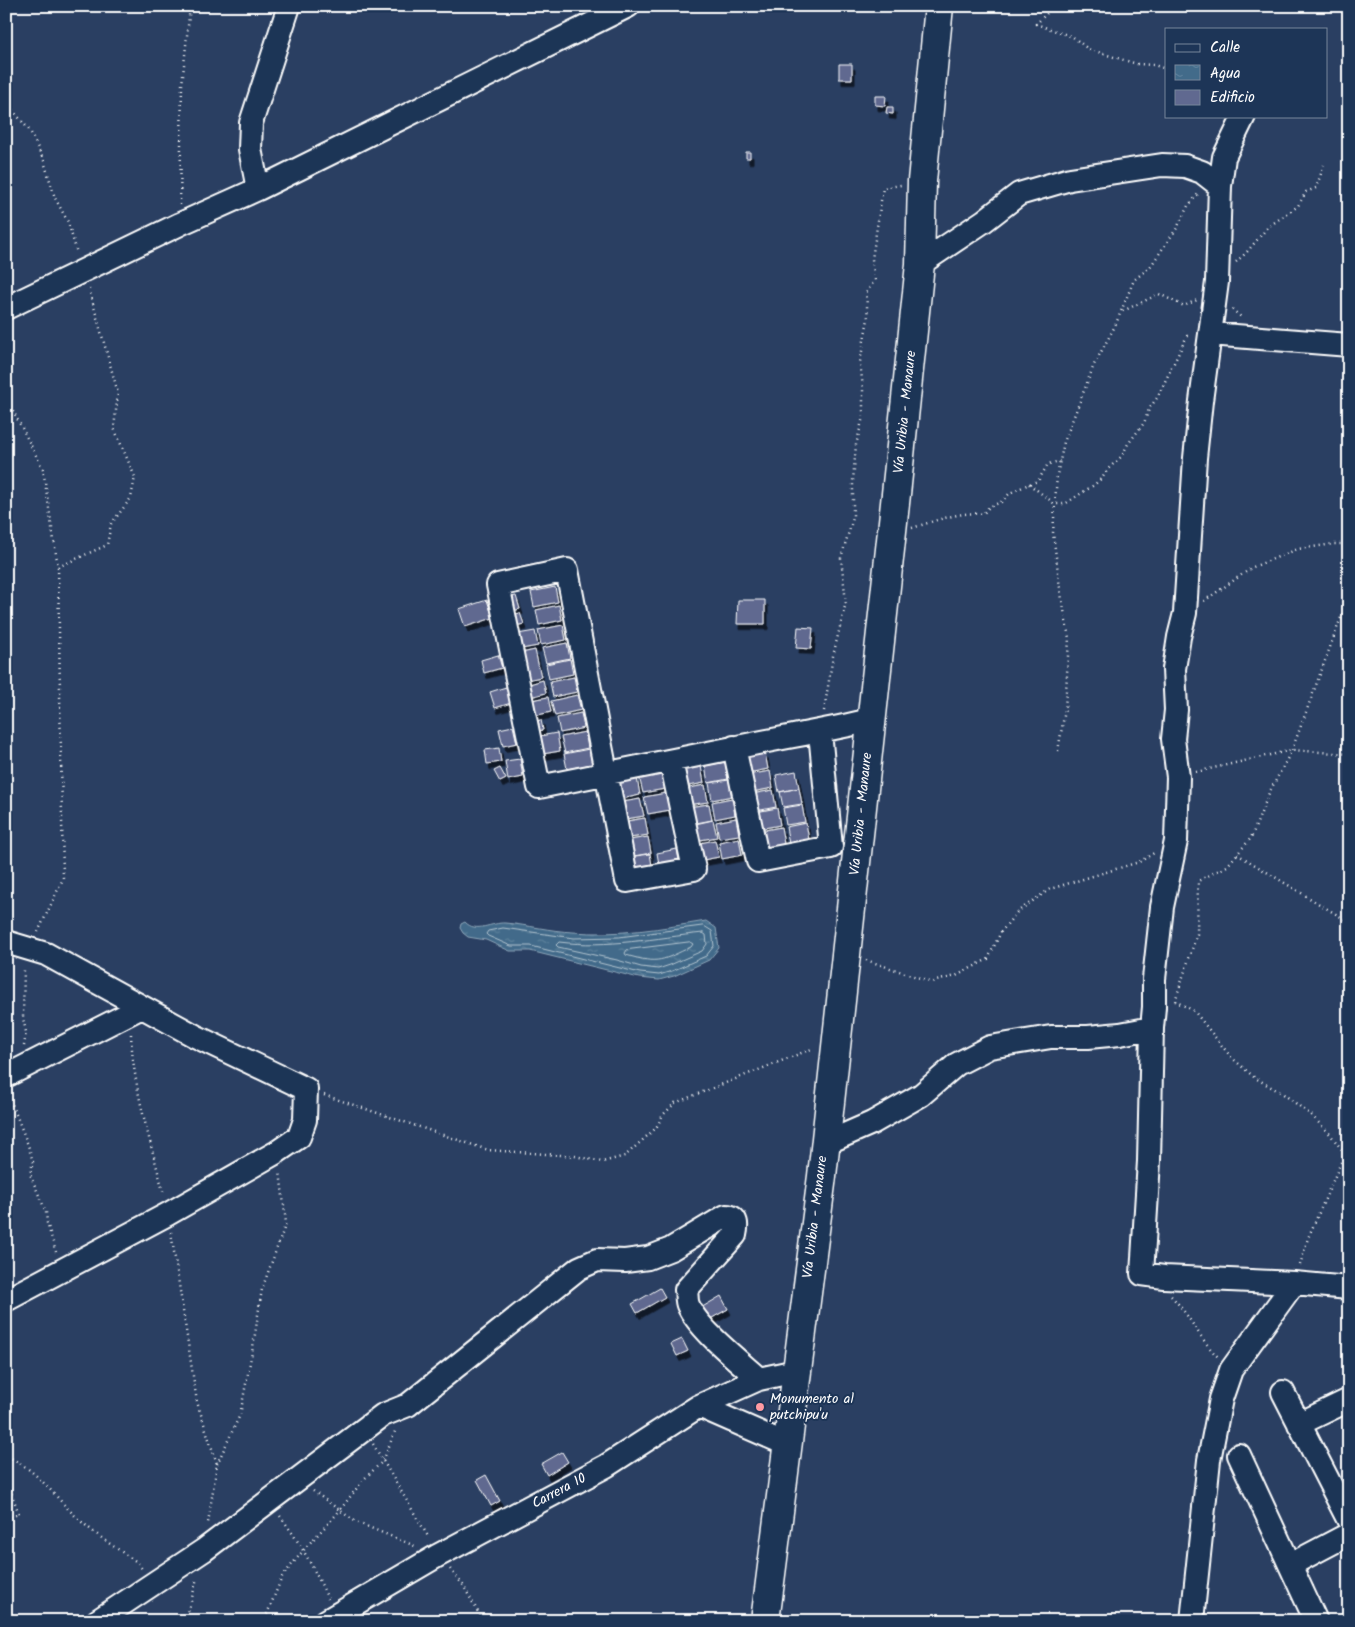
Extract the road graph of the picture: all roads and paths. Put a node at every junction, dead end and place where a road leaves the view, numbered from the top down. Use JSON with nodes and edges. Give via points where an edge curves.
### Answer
{"nodes":[{"id":1,"x":190,"y":6,"type":"edge"},
{"id":2,"x":289,"y":6,"type":"edge"},
{"id":3,"x":628,"y":6,"type":"edge"},
{"id":4,"x":939,"y":6,"type":"edge"},
{"id":5,"x":1054,"y":6,"type":"edge"},
{"id":6,"x":590,"y":15,"type":"edge"},
{"id":7,"x":1165,"y":70,"type":"edge"},
{"id":8,"x":6,"y":102,"type":"edge"},
{"id":9,"x":1243,"y":118,"type":"edge"},
{"id":10,"x":1324,"y":165,"type":"dead end"},
{"id":11,"x":922,"y":181,"type":"junction"},
{"id":12,"x":1220,"y":186,"type":"junction"},
{"id":13,"x":258,"y":189,"type":"junction"},
{"id":14,"x":180,"y":224,"type":"junction"},
{"id":15,"x":1234,"y":263,"type":"dead end"},
{"id":16,"x":920,"y":264,"type":"junction"},
{"id":17,"x":82,"y":271,"type":"junction"},
{"id":18,"x":1198,"y":305,"type":"dead end"},
{"id":19,"x":6,"y":308,"type":"edge"},
{"id":20,"x":1121,"y":311,"type":"junction"},
{"id":21,"x":1210,"y":334,"type":"junction"},
{"id":22,"x":1349,"y":345,"type":"edge"},
{"id":23,"x":6,"y":397,"type":"edge"},
{"id":24,"x":1060,"y":461,"type":"junction"},
{"id":25,"x":1028,"y":484,"type":"junction"},
{"id":26,"x":1055,"y":504,"type":"junction"},
{"id":27,"x":891,"y":535,"type":"junction"},
{"id":28,"x":1349,"y":544,"type":"edge"},
{"id":29,"x":58,"y":567,"type":"junction"},
{"id":30,"x":1349,"y":596,"type":"edge"},
{"id":31,"x":1185,"y":613,"type":"junction"},
{"id":32,"x":871,"y":720,"type":"junction"},
{"id":33,"x":820,"y":732,"type":"junction"},
{"id":34,"x":734,"y":747,"type":"junction"},
{"id":35,"x":1292,"y":750,"type":"junction"},
{"id":36,"x":1058,"y":751,"type":"dead end"},
{"id":37,"x":1349,"y":754,"type":"edge"},
{"id":38,"x":671,"y":761,"type":"junction"},
{"id":39,"x":607,"y":773,"type":"junction"},
{"id":40,"x":1178,"y":777,"type":"junction"},
{"id":41,"x":1176,"y":841,"type":"junction"},
{"id":42,"x":1237,"y":854,"type":"junction"},
{"id":43,"x":1349,"y":922,"type":"edge"},
{"id":44,"x":6,"y":942,"type":"edge"},
{"id":45,"x":30,"y":948,"type":"junction"},
{"id":46,"x":846,"y":952,"type":"junction"},
{"id":47,"x":1154,"y":979,"type":"junction"},
{"id":48,"x":1175,"y":1002,"type":"junction"},
{"id":49,"x":136,"y":1010,"type":"junction"},
{"id":50,"x":1152,"y":1028,"type":"junction"},
{"id":51,"x":835,"y":1040,"type":"junction"},
{"id":52,"x":13,"y":1072,"type":"edge"},
{"id":53,"x":306,"y":1089,"type":"junction"},
{"id":54,"x":6,"y":1097,"type":"edge"},
{"id":55,"x":824,"y":1144,"type":"junction"},
{"id":56,"x":1349,"y":1144,"type":"edge"},
{"id":57,"x":277,"y":1152,"type":"junction"},
{"id":58,"x":1345,"y":1154,"type":"junction"},
{"id":59,"x":1349,"y":1156,"type":"edge"},
{"id":60,"x":168,"y":1214,"type":"junction"},
{"id":61,"x":62,"y":1270,"type":"junction"},
{"id":62,"x":1294,"y":1283,"type":"junction"},
{"id":63,"x":1349,"y":1288,"type":"edge"},
{"id":64,"x":1168,"y":1293,"type":"dead end"},
{"id":65,"x":6,"y":1300,"type":"edge"},
{"id":66,"x":1231,"y":1370,"type":"junction"},
{"id":67,"x":796,"y":1371,"type":"junction"},
{"id":68,"x":759,"y":1379,"type":"junction"},
{"id":69,"x":1283,"y":1392,"type":"dead end"},
{"id":70,"x":1349,"y":1400,"type":"edge"},
{"id":71,"x":408,"y":1405,"type":"junction"},
{"id":72,"x":699,"y":1406,"type":"junction"},
{"id":73,"x":1299,"y":1424,"type":"junction"},
{"id":74,"x":365,"y":1429,"type":"junction"},
{"id":75,"x":786,"y":1444,"type":"junction"},
{"id":76,"x":6,"y":1451,"type":"edge"},
{"id":77,"x":1239,"y":1455,"type":"dead end"},
{"id":78,"x":8,"y":1457,"type":"junction"},
{"id":79,"x":383,"y":1460,"type":"junction"},
{"id":80,"x":217,"y":1464,"type":"junction"},
{"id":81,"x":6,"y":1465,"type":"edge"},
{"id":82,"x":6,"y":1469,"type":"edge"},
{"id":83,"x":297,"y":1480,"type":"junction"},
{"id":84,"x":268,"y":1502,"type":"junction"},
{"id":85,"x":340,"y":1511,"type":"junction"},
{"id":86,"x":6,"y":1518,"type":"edge"},
{"id":87,"x":1349,"y":1521,"type":"edge"},
{"id":88,"x":1349,"y":1534,"type":"edge"},
{"id":89,"x":204,"y":1550,"type":"junction"},
{"id":90,"x":304,"y":1550,"type":"junction"},
{"id":91,"x":437,"y":1556,"type":"junction"},
{"id":92,"x":1290,"y":1565,"type":"junction"},
{"id":93,"x":153,"y":1584,"type":"junction"},
{"id":94,"x":330,"y":1618,"type":"edge"},
{"id":95,"x":265,"y":1619,"type":"dead end"},
{"id":96,"x":97,"y":1621,"type":"edge"},
{"id":97,"x":186,"y":1621,"type":"edge"},
{"id":98,"x":483,"y":1621,"type":"edge"},
{"id":99,"x":765,"y":1621,"type":"edge"},
{"id":100,"x":1192,"y":1621,"type":"edge"},
{"id":101,"x":1316,"y":1621,"type":"edge"}],
"edges":[{"from":1,"to":14,"type":"path","via":[[182,85]]},
{"from":2,"to":13,"type":"street","via":[[251,124],[250,149]]},
{"from":3,"to":6,"type":"street"},
{"from":4,"to":11,"type":"main road","name":"Vía Uribia - Manaure"},
{"from":5,"to":7,"type":"path","via":[[1036,24],[1073,37],[1088,49]]},
{"from":6,"to":13,"type":"street"},
{"from":8,"to":17,"type":"path","via":[[30,131],[44,162],[55,198],[68,222]]},
{"from":9,"to":12,"type":"street","via":[[1224,157]]},
{"from":10,"to":15,"type":"path","via":[[1316,188],[1306,192],[1298,206],[1268,227]]},
{"from":11,"to":16,"type":"main road","name":"Vía Uribia - Manaure"},
{"from":11,"to":33,"type":"path","via":[[882,188],[872,259],[875,280],[866,293],[868,319],[860,362],[863,417],[856,445],[853,518],[841,558],[846,602]]},
{"from":12,"to":16,"type":"street","via":[[1202,172],[1185,166],[1162,165],[1070,178],[1018,194]]},
{"from":12,"to":20,"type":"path","via":[[1200,192],[1188,206],[1150,266],[1134,280]]},
{"from":12,"to":21,"type":"street","via":[[1217,282]]},
{"from":13,"to":14,"type":"street"},
{"from":14,"to":17,"type":"street"},
{"from":16,"to":27,"type":"main road","name":"Vía Uribia - Manaure"},
{"from":17,"to":19,"type":"street"},
{"from":17,"to":29,"type":"path","via":[[94,302],[118,393],[114,428],[135,477],[131,498],[111,524],[107,545]]},
{"from":18,"to":20,"type":"path","via":[[1198,299],[1184,306],[1158,294]]},
{"from":20,"to":24,"type":"path","via":[[1094,365],[1064,442]]},
{"from":21,"to":22,"type":"street"},
{"from":21,"to":26,"type":"path","via":[[1187,336],[1144,423],[1103,477],[1065,504]]},
{"from":21,"to":31,"type":"street","via":[[1195,458]]},
{"from":23,"to":29,"type":"path","via":[[43,469]]},
{"from":24,"to":25,"type":"path","via":[[1048,464],[1038,481]]},
{"from":24,"to":26,"type":"path"},
{"from":25,"to":26,"type":"path"},
{"from":25,"to":27,"type":"path","via":[[983,514],[952,516]]},
{"from":26,"to":36,"type":"path","via":[[1053,533],[1069,638]]},
{"from":27,"to":32,"type":"main road","name":"Vía Uribia - Manaure"},
{"from":28,"to":31,"type":"path","via":[[1298,549],[1254,567]]},
{"from":29,"to":45,"type":"path","via":[[63,879]]},
{"from":30,"to":35,"type":"path"},
{"from":31,"to":40,"type":"street","via":[[1174,669],[1176,710],[1173,738]]},
{"from":32,"to":33,"type":"street"},
{"from":32,"to":46,"type":"main road","name":"Vía Uribia - Manaure"},
{"from":33,"to":34,"type":"street"},
{"from":33,"to":34,"type":"street","via":[[831,847],[758,861]]},
{"from":34,"to":38,"type":"street"},
{"from":35,"to":37,"type":"path"},
{"from":35,"to":40,"type":"path"},
{"from":35,"to":42,"type":"path","via":[[1269,793],[1251,838]]},
{"from":38,"to":39,"type":"street"},
{"from":38,"to":39,"type":"street","via":[[694,869],[627,880]]},
{"from":39,"to":39,"type":"street","via":[[539,787],[498,585],[567,570]]},
{"from":40,"to":41,"type":"street"},
{"from":41,"to":46,"type":"path","via":[[1139,862],[1050,889],[1017,912],[1001,932],[988,959],[956,976],[932,982]]},
{"from":41,"to":47,"type":"street","via":[[1162,907]]},
{"from":42,"to":43,"type":"path"},
{"from":42,"to":48,"type":"path","via":[[1227,866],[1198,881],[1196,934]]},
{"from":44,"to":45,"type":"street"},
{"from":45,"to":49,"type":"street","via":[[46,954]]},
{"from":45,"to":52,"type":"path","via":[[23,977],[26,1032],[23,1049],[27,1057]]},
{"from":46,"to":51,"type":"main road","name":"Vía Uribia - Manaure"},
{"from":47,"to":48,"type":"path"},
{"from":47,"to":50,"type":"street"},
{"from":48,"to":58,"type":"path","via":[[1194,1011],[1231,1057],[1255,1078],[1282,1092],[1311,1115]]},
{"from":49,"to":52,"type":"street"},
{"from":49,"to":53,"type":"street"},
{"from":49,"to":60,"type":"path","via":[[132,1051]]},
{"from":50,"to":55,"type":"street","via":[[1088,1037],[1051,1037],[990,1048],[957,1064],[921,1095],[872,1123]]},
{"from":50,"to":62,"type":"street","via":[[1142,1274]]},
{"from":51,"to":53,"type":"path","via":[[675,1103],[656,1128],[625,1156],[602,1162],[575,1156],[488,1150]]},
{"from":51,"to":55,"type":"main road","name":"Vía Uribia - Manaure"},
{"from":53,"to":57,"type":"street","via":[[305,1120],[300,1137]]},
{"from":54,"to":61,"type":"path","via":[[12,1104],[28,1145],[33,1162],[30,1174],[46,1212]]},
{"from":55,"to":67,"type":"main road","name":"Vía Uribia - Manaure"},
{"from":56,"to":58,"type":"path"},
{"from":57,"to":60,"type":"street"},
{"from":57,"to":80,"type":"path","via":[[286,1223],[262,1289],[240,1415]]},
{"from":58,"to":59,"type":"path"},
{"from":58,"to":62,"type":"path","via":[[1308,1238]]},
{"from":60,"to":61,"type":"street"},
{"from":60,"to":80,"type":"path","via":[[196,1402]]},
{"from":61,"to":65,"type":"street"},
{"from":62,"to":63,"type":"street"},
{"from":62,"to":66,"type":"street"},
{"from":64,"to":66,"type":"path","via":[[1207,1346]]},
{"from":66,"to":100,"type":"street","via":[[1221,1399],[1209,1460]]},
{"from":67,"to":68,"type":"street","name":"Carrera 10"},
{"from":67,"to":75,"type":"main road","name":"Vía Uribia - Manaure"},
{"from":68,"to":71,"type":"street","via":[[716,1340],[687,1302],[686,1290],[735,1235],[737,1224],[732,1216],[726,1216],[671,1249],[648,1258],[597,1260],[579,1268]]},
{"from":68,"to":72,"type":"street","name":"Carrera 10"},
{"from":69,"to":73,"type":"street"},
{"from":70,"to":73,"type":"street"},
{"from":71,"to":74,"type":"street","via":[[383,1416]]},
{"from":71,"to":79,"type":"path"},
{"from":72,"to":75,"type":"street"},
{"from":72,"to":91,"type":"street","name":"Carrera 10","via":[[606,1466]]},
{"from":73,"to":87,"type":"street"},
{"from":74,"to":79,"type":"path"},
{"from":74,"to":83,"type":"street"},
{"from":75,"to":99,"type":"main road","name":"Vía Uribia - Manaure"},
{"from":76,"to":78,"type":"path"},
{"from":77,"to":92,"type":"street"},
{"from":78,"to":81,"type":"path"},
{"from":78,"to":93,"type":"path","via":[[21,1462],[85,1525],[137,1562]]},
{"from":79,"to":85,"type":"path"},
{"from":79,"to":91,"type":"path"},
{"from":80,"to":89,"type":"path"},
{"from":82,"to":86,"type":"path","via":[[19,1514]]},
{"from":83,"to":84,"type":"street"},
{"from":83,"to":85,"type":"path"},
{"from":84,"to":89,"type":"street"},
{"from":84,"to":90,"type":"path"},
{"from":85,"to":90,"type":"path"},
{"from":85,"to":91,"type":"path","via":[[356,1522]]},
{"from":88,"to":92,"type":"street"},
{"from":89,"to":93,"type":"street"},
{"from":89,"to":97,"type":"path"},
{"from":90,"to":94,"type":"path","via":[[314,1568]]},
{"from":90,"to":95,"type":"path","via":[[282,1577]]},
{"from":91,"to":94,"type":"street","name":"Carrera 10"},
{"from":91,"to":98,"type":"path","via":[[463,1585]]},
{"from":92,"to":101,"type":"street"},
{"from":93,"to":96,"type":"street"}]}
